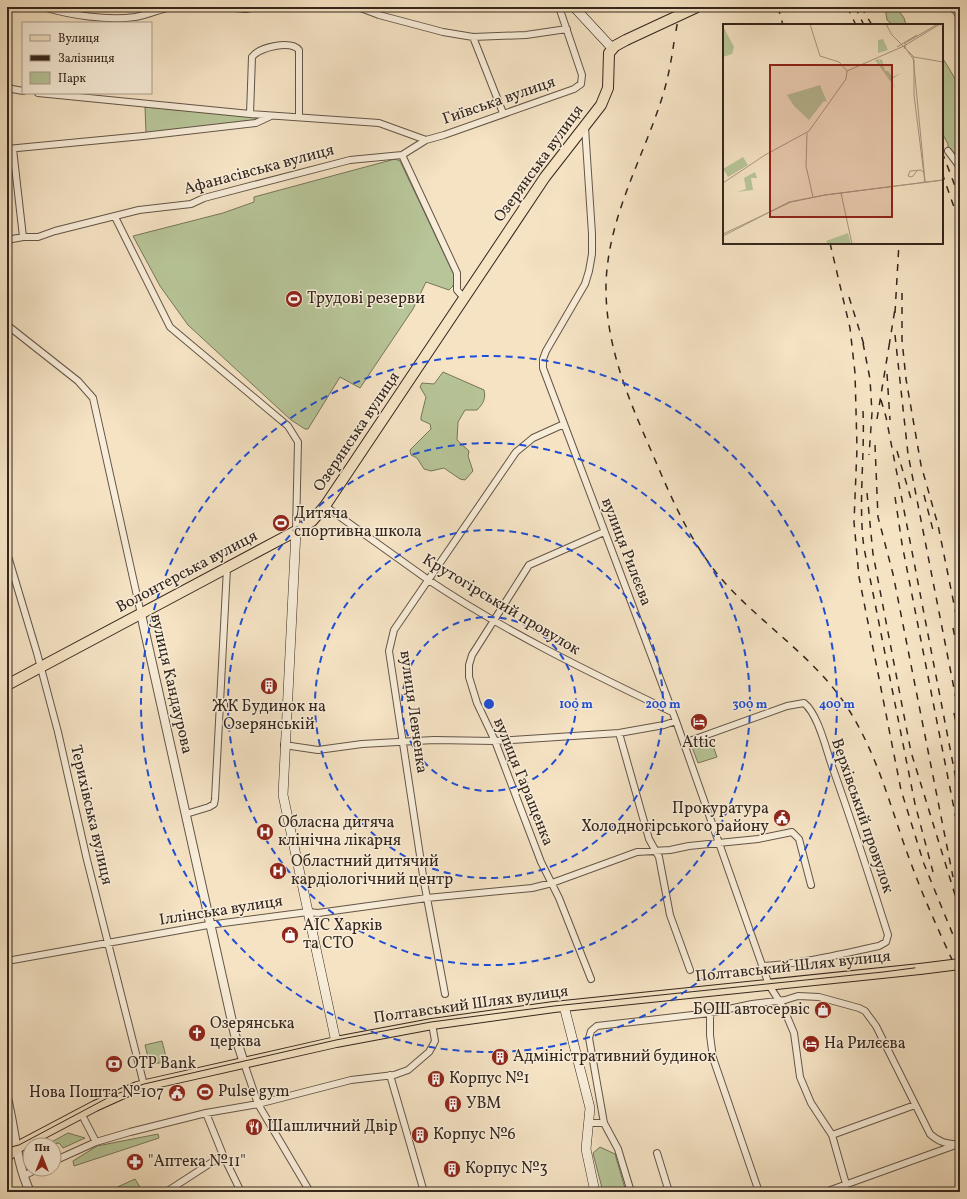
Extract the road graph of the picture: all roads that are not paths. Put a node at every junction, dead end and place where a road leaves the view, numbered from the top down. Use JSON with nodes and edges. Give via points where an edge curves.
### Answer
{"nodes":[{"id":1,"x":43,"y":7,"type":"edge"},
{"id":2,"x":170,"y":7,"type":"edge"},
{"id":3,"x":223,"y":7,"type":"edge"},
{"id":4,"x":255,"y":7,"type":"edge"},
{"id":5,"x":358,"y":7,"type":"edge"},
{"id":6,"x":559,"y":7,"type":"edge"},
{"id":7,"x":574,"y":7,"type":"edge"},
{"id":8,"x":697,"y":7,"type":"edge"},
{"id":9,"x":567,"y":29,"type":"junction"},
{"id":10,"x":473,"y":37,"type":"junction"},
{"id":11,"x":612,"y":48,"type":"junction"},
{"id":12,"x":7,"y":88,"type":"edge"},
{"id":13,"x":22,"y":91,"type":"edge"},
{"id":14,"x":51,"y":94,"type":"edge"},
{"id":15,"x":503,"y":113,"type":"junction"},
{"id":16,"x":250,"y":114,"type":"junction"},
{"id":17,"x":272,"y":116,"type":"junction"},
{"id":18,"x":299,"y":117,"type":"junction"},
{"id":19,"x":585,"y":127,"type":"junction"},
{"id":20,"x":426,"y":140,"type":"junction"},
{"id":21,"x":10,"y":149,"type":"edge"},
{"id":22,"x":948,"y":151,"type":"dead end"},
{"id":23,"x":402,"y":155,"type":"junction"},
{"id":24,"x":960,"y":167,"type":"edge"},
{"id":25,"x":115,"y":217,"type":"junction"},
{"id":26,"x":23,"y":237,"type":"junction"},
{"id":27,"x":7,"y":240,"type":"edge"},
{"id":28,"x":464,"y":298,"type":"junction"},
{"id":29,"x":7,"y":326,"type":"edge"},
{"id":30,"x":564,"y":424,"type":"junction"},
{"id":31,"x":325,"y":506,"type":"junction"},
{"id":32,"x":296,"y":531,"type":"junction"},
{"id":33,"x":604,"y":532,"type":"junction"},
{"id":34,"x":7,"y":552,"type":"edge"},
{"id":35,"x":227,"y":568,"type":"junction"},
{"id":36,"x":428,"y":579,"type":"junction"},
{"id":37,"x":140,"y":614,"type":"junction"},
{"id":38,"x":494,"y":620,"type":"junction"},
{"id":39,"x":40,"y":666,"type":"junction"},
{"id":40,"x":7,"y":685,"type":"edge"},
{"id":41,"x":672,"y":712,"type":"junction"},
{"id":42,"x":676,"y":721,"type":"junction"},
{"id":43,"x":619,"y":733,"type":"junction"},
{"id":44,"x":495,"y":741,"type":"junction"},
{"id":45,"x":404,"y":742,"type":"junction"},
{"id":46,"x":684,"y":743,"type":"junction"},
{"id":47,"x":284,"y":745,"type":"junction"},
{"id":48,"x":186,"y":814,"type":"junction"},
{"id":49,"x":720,"y":843,"type":"junction"},
{"id":50,"x":656,"y":851,"type":"junction"},
{"id":51,"x":552,"y":883,"type":"junction"},
{"id":52,"x":811,"y":885,"type":"dead end"},
{"id":53,"x":427,"y":898,"type":"junction"},
{"id":54,"x":308,"y":912,"type":"junction"},
{"id":55,"x":210,"y":924,"type":"junction"},
{"id":56,"x":109,"y":943,"type":"junction"},
{"id":57,"x":7,"y":961,"type":"edge"},
{"id":58,"x":960,"y":964,"type":"edge"},
{"id":59,"x":762,"y":966,"type":"junction"},
{"id":60,"x":690,"y":970,"type":"dead end"},
{"id":61,"x":591,"y":979,"type":"dead end"},
{"id":62,"x":768,"y":984,"type":"junction"},
{"id":63,"x":445,"y":994,"type":"dead end"},
{"id":64,"x":779,"y":1001,"type":"junction"},
{"id":65,"x":564,"y":1006,"type":"junction"},
{"id":66,"x":710,"y":1013,"type":"junction"},
{"id":67,"x":432,"y":1024,"type":"junction"},
{"id":68,"x":336,"y":1042,"type":"junction"},
{"id":69,"x":244,"y":1063,"type":"junction"},
{"id":70,"x":390,"y":1075,"type":"junction"},
{"id":71,"x":144,"y":1085,"type":"junction"},
{"id":72,"x":7,"y":1098,"type":"edge"},
{"id":73,"x":258,"y":1104,"type":"junction"},
{"id":74,"x":915,"y":1105,"type":"junction"},
{"id":75,"x":206,"y":1113,"type":"junction"},
{"id":76,"x":81,"y":1114,"type":"junction"},
{"id":77,"x":604,"y":1123,"type":"junction"},
{"id":78,"x":589,"y":1124,"type":"junction"},
{"id":79,"x":832,"y":1135,"type":"junction"},
{"id":80,"x":96,"y":1142,"type":"junction"},
{"id":81,"x":959,"y":1144,"type":"edge"},
{"id":82,"x":17,"y":1148,"type":"junction"},
{"id":83,"x":657,"y":1153,"type":"dead end"},
{"id":84,"x":223,"y":1154,"type":"junction"},
{"id":85,"x":7,"y":1156,"type":"edge"},
{"id":86,"x":62,"y":1157,"type":"edge"},
{"id":87,"x":22,"y":1171,"type":"edge"},
{"id":88,"x":23,"y":1177,"type":"edge"},
{"id":89,"x":846,"y":1184,"type":"junction"},
{"id":90,"x":30,"y":1192,"type":"edge"},
{"id":91,"x":166,"y":1192,"type":"edge"},
{"id":92,"x":241,"y":1192,"type":"edge"},
{"id":93,"x":310,"y":1192,"type":"edge"},
{"id":94,"x":424,"y":1192,"type":"edge"},
{"id":95,"x":595,"y":1192,"type":"edge"},
{"id":96,"x":631,"y":1192,"type":"edge"},
{"id":97,"x":669,"y":1192,"type":"edge"},
{"id":98,"x":759,"y":1192,"type":"edge"},
{"id":99,"x":825,"y":1192,"type":"edge"}],
"edges":[{"from":1,"to":2,"type":"street","via":[[94,16],[133,17],[152,14]]},
{"from":3,"to":4,"type":"street"},
{"from":5,"to":10,"type":"street","via":[[436,30]]},
{"from":6,"to":9,"type":"street"},
{"from":7,"to":11,"type":"main road"},
{"from":8,"to":11,"type":"main road","bridge":true},
{"from":9,"to":10,"type":"street","via":[[526,35]]},
{"from":9,"to":15,"type":"street","name":"Гиївська вулиця","via":[[582,75],[580,84],[574,89]]},
{"from":10,"to":15,"type":"street"},
{"from":11,"to":19,"type":"main road","name":"Озерянська вулиця","via":[[605,97]]},
{"from":12,"to":13,"type":"street"},
{"from":14,"to":16,"type":"street","name":"Гиївська вулиця"},
{"from":15,"to":20,"type":"street","name":"Гиївська вулиця"},
{"from":16,"to":17,"type":"street","name":"Гиївська вулиця"},
{"from":16,"to":18,"type":"street","via":[[252,56],[262,49],[288,45],[299,50]]},
{"from":17,"to":18,"type":"street","name":"Гиївська вулиця"},
{"from":17,"to":21,"type":"street","name":"Гиївська вулиця","via":[[256,122]]},
{"from":18,"to":20,"type":"street","name":"Гиївська вулиця","via":[[379,122]]},
{"from":19,"to":28,"type":"main road","name":"Озерянська вулиця","via":[[545,177]]},
{"from":19,"to":30,"type":"street","name":"вулиця Рилєєва","via":[[592,234],[590,271],[543,359],[543,368]]},
{"from":20,"to":23,"type":"street","name":"Гиївська вулиця"},
{"from":21,"to":26,"type":"street"},
{"from":22,"to":24,"type":"street"},
{"from":23,"to":25,"type":"street","name":"Афанасівська вулиця","via":[[350,160],[204,198],[191,204],[139,210]]},
{"from":23,"to":28,"type":"street","via":[[457,273],[457,290]]},
{"from":25,"to":26,"type":"street","name":"Афанасівська вулиця","via":[[38,237]]},
{"from":25,"to":32,"type":"street","via":[[170,327],[288,426],[298,442]]},
{"from":26,"to":27,"type":"street","name":"Афанасівська вулиця"},
{"from":28,"to":31,"type":"main road","name":"Озерянська вулиця"},
{"from":29,"to":37,"type":"street","name":"вулиця Кандаурова","via":[[78,381],[93,398]]},
{"from":30,"to":33,"type":"street","name":"вулиця Рилєєва"},
{"from":30,"to":36,"type":"street","name":"вулиця Левченка","via":[[533,438],[516,452]]},
{"from":31,"to":32,"type":"main road","name":"Озерянська вулиця","via":[[312,522]]},
{"from":31,"to":36,"type":"street","name":"Крутогірський провулок"},
{"from":32,"to":35,"type":"main road","name":"Волонтерська вулиця"},
{"from":32,"to":47,"type":"main road"},
{"from":33,"to":38,"type":"street","name":"вулиця Гаращенка","via":[[529,565]]},
{"from":33,"to":41,"type":"street","name":"вулиця Рилєєва"},
{"from":34,"to":39,"type":"street","name":"Терихівська вулиця"},
{"from":35,"to":37,"type":"main road","name":"Волонтерська вулиця"},
{"from":35,"to":48,"type":"street","via":[[215,799],[214,804],[209,807]]},
{"from":36,"to":38,"type":"street","name":"Крутогірський провулок"},
{"from":36,"to":45,"type":"street","name":"вулиця Левченка","via":[[394,630],[389,651]]},
{"from":37,"to":39,"type":"main road","name":"Волонтерська вулиця"},
{"from":37,"to":48,"type":"street","name":"вулиця Кандаурова"},
{"from":38,"to":41,"type":"street","name":"Крутогірський провулок","via":[[601,678]]},
{"from":38,"to":44,"type":"street","name":"вулиця Гаращенка","via":[[472,655],[469,677],[477,703]]},
{"from":39,"to":40,"type":"main road","name":"Волонтерська вулиця"},
{"from":39,"to":56,"type":"street","name":"Терихівська вулиця"},
{"from":41,"to":42,"type":"street","name":"вулиця Рилєєва"},
{"from":42,"to":43,"type":"street"},
{"from":42,"to":46,"type":"street","name":"вулиця Рилєєва"},
{"from":43,"to":44,"type":"street"},
{"from":43,"to":50,"type":"street","via":[[649,839]]},
{"from":44,"to":45,"type":"street"},
{"from":44,"to":51,"type":"street","name":"вулиця Гаращенка","via":[[541,862]]},
{"from":45,"to":47,"type":"street","via":[[318,750]]},
{"from":45,"to":53,"type":"street","name":"вулиця Левченка"},
{"from":46,"to":49,"type":"street","name":"вулиця Рилєєва"},
{"from":46,"to":59,"type":"street","name":"Верхівський провулок","via":[[787,706],[804,703],[810,708],[821,734],[859,842],[888,935],[886,942],[879,946],[833,956]]},
{"from":47,"to":54,"type":"main road","via":[[283,796]]},
{"from":48,"to":55,"type":"street","name":"вулиця Кандаурова"},
{"from":49,"to":50,"type":"street","name":"Іллінська вулиця"},
{"from":49,"to":52,"type":"street","name":"Іллінська вулиця","via":[[792,832],[799,838]]},
{"from":49,"to":59,"type":"street","name":"вулиця Рилєєва"},
{"from":50,"to":51,"type":"street","name":"Іллінська вулиця","via":[[637,852]]},
{"from":50,"to":60,"type":"street","via":[[670,915]]},
{"from":51,"to":53,"type":"street","name":"Іллінська вулиця","via":[[532,888]]},
{"from":51,"to":61,"type":"street","name":"вулиця Гаращенка"},
{"from":53,"to":54,"type":"street","name":"Іллінська вулиця","via":[[318,913]]},
{"from":53,"to":63,"type":"street","name":"вулиця Левченка"},
{"from":54,"to":55,"type":"street","name":"Іллінська вулиця"},
{"from":54,"to":68,"type":"main road"},
{"from":55,"to":56,"type":"street","name":"Іллінська вулиця"},
{"from":55,"to":69,"type":"street","name":"вулиця Кандаурова","via":[[235,1035]]},
{"from":56,"to":57,"type":"street","name":"Іллінська вулиця"},
{"from":56,"to":71,"type":"street","name":"Терихівська вулиця"},
{"from":58,"to":62,"type":"main road","name":"Полтавський Шлях вулиця","bridge":true},
{"from":59,"to":62,"type":"street","name":"вулиця Рилєєва"},
{"from":62,"to":64,"type":"street","name":"вулиця Рилєєва"},
{"from":62,"to":65,"type":"main road","name":"Полтавський Шлях вулиця"},
{"from":64,"to":66,"type":"street"},
{"from":64,"to":74,"type":"street","via":[[798,996],[812,996],[865,1011],[876,1026]]},
{"from":64,"to":79,"type":"street","name":"вулиця Рилєєва","via":[[794,1032],[800,1077],[811,1103]]},
{"from":65,"to":67,"type":"main road","name":"Полтавський Шлях вулиця"},
{"from":65,"to":78,"type":"main road","via":[[589,1100]]},
{"from":66,"to":77,"type":"street","via":[[597,1026],[591,1031],[589,1038]]},
{"from":66,"to":98,"type":"street","via":[[713,1058]]},
{"from":67,"to":68,"type":"main road","name":"Полтавський Шлях вулиця"},
{"from":67,"to":70,"type":"street","via":[[435,1041],[428,1052],[408,1070]]},
{"from":68,"to":69,"type":"main road","name":"Полтавський Шлях вулиця"},
{"from":69,"to":71,"type":"main road","name":"Полтавський Шлях вулиця"},
{"from":69,"to":73,"type":"street"},
{"from":70,"to":73,"type":"street","via":[[351,1080]]},
{"from":70,"to":94,"type":"street"},
{"from":71,"to":76,"type":"main road","name":"Полтавський Шлях вулиця","via":[[111,1097]]},
{"from":72,"to":82,"type":"street"},
{"from":73,"to":75,"type":"street"},
{"from":73,"to":93,"type":"street"},
{"from":74,"to":79,"type":"street"},
{"from":74,"to":81,"type":"street","via":[[930,1134],[947,1144]]},
{"from":75,"to":80,"type":"street"},
{"from":75,"to":84,"type":"street"},
{"from":76,"to":80,"type":"street"},
{"from":76,"to":82,"type":"main road","name":"Полтавський Шлях вулиця"},
{"from":77,"to":78,"type":"street"},
{"from":77,"to":96,"type":"street","via":[[618,1150]]},
{"from":78,"to":95,"type":"main road","via":[[586,1149]]},
{"from":79,"to":89,"type":"street","name":"вулиця Рилєєва"},
{"from":80,"to":86,"type":"street"},
{"from":81,"to":89,"type":"street"},
{"from":82,"to":85,"type":"main road","name":"Полтавський Шлях вулиця"},
{"from":82,"to":87,"type":"street"},
{"from":83,"to":97,"type":"street"},
{"from":84,"to":91,"type":"street"},
{"from":84,"to":92,"type":"street"},
{"from":88,"to":90,"type":"street"},
{"from":89,"to":99,"type":"street"}]}
